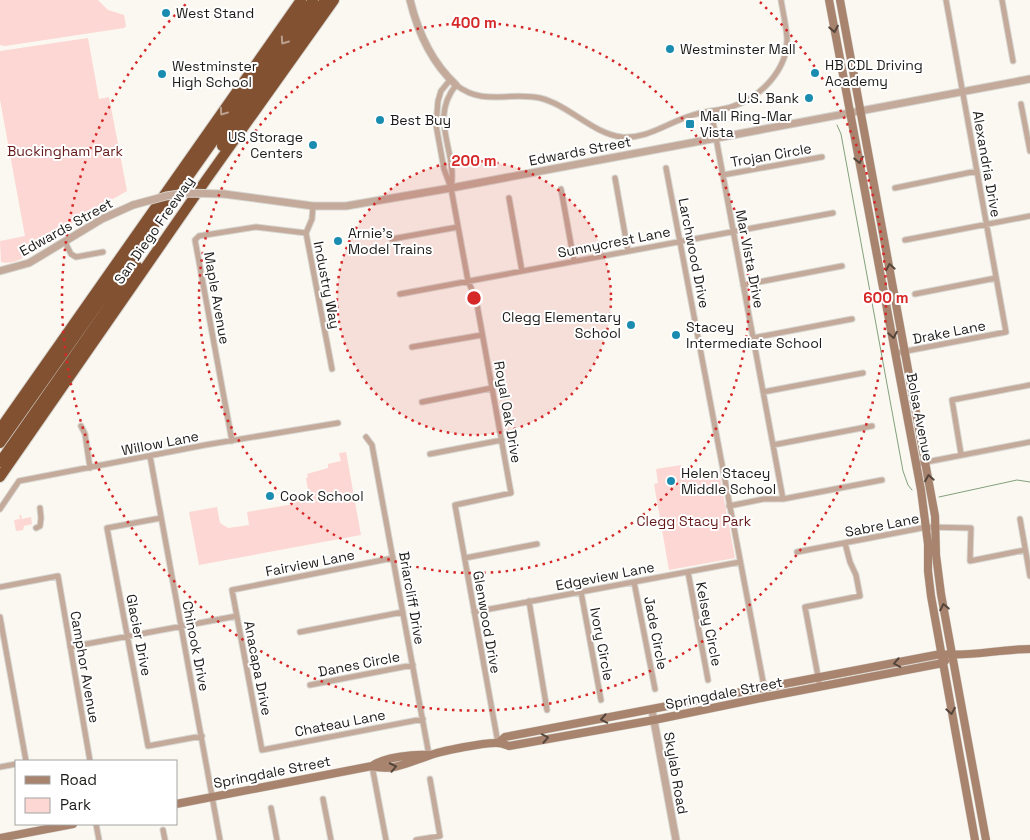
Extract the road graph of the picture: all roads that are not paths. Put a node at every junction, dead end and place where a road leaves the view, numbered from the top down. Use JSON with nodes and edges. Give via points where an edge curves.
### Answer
{"nodes":[{"id":1,"x":301,"y":0,"type":"edge"},
{"id":2,"x":313,"y":0,"type":"edge"},
{"id":3,"x":325,"y":0,"type":"edge"},
{"id":4,"x":334,"y":0,"type":"edge"},
{"id":5,"x":410,"y":0,"type":"edge"},
{"id":6,"x":781,"y":0,"type":"edge"},
{"id":7,"x":829,"y":0,"type":"edge"},
{"id":8,"x":840,"y":0,"type":"edge"},
{"id":9,"x":946,"y":0,"type":"edge"},
{"id":10,"x":1002,"y":0,"type":"edge"},
{"id":11,"x":318,"y":16,"type":"junction"},
{"id":12,"x":1013,"y":61,"type":"dead end"},
{"id":13,"x":1030,"y":79,"type":"edge"},
{"id":14,"x":453,"y":83,"type":"junction"},
{"id":15,"x":962,"y":92,"type":"junction"},
{"id":16,"x":1022,"y":104,"type":"dead end"},
{"id":17,"x":711,"y":111,"type":"junction"},
{"id":18,"x":861,"y":111,"type":"junction"},
{"id":19,"x":850,"y":112,"type":"junction"},
{"id":20,"x":716,"y":137,"type":"junction"},
{"id":21,"x":1030,"y":151,"type":"edge"},
{"id":22,"x":822,"y":157,"type":"dead end"},
{"id":23,"x":666,"y":168,"type":"dead end"},
{"id":24,"x":977,"y":171,"type":"junction"},
{"id":25,"x":723,"y":175,"type":"junction"},
{"id":26,"x":615,"y":178,"type":"dead end"},
{"id":27,"x":451,"y":188,"type":"junction"},
{"id":28,"x":894,"y":188,"type":"dead end"},
{"id":29,"x":561,"y":189,"type":"dead end"},
{"id":30,"x":509,"y":198,"type":"dead end"},
{"id":31,"x":313,"y":206,"type":"junction"},
{"id":32,"x":833,"y":213,"type":"dead end"},
{"id":33,"x":1030,"y":216,"type":"edge"},
{"id":34,"x":987,"y":225,"type":"junction"},
{"id":35,"x":458,"y":226,"type":"junction"},
{"id":36,"x":734,"y":232,"type":"junction"},
{"id":37,"x":306,"y":233,"type":"junction"},
{"id":38,"x":392,"y":239,"type":"dead end"},
{"id":39,"x":905,"y":240,"type":"dead end"},
{"id":40,"x":64,"y":242,"type":"junction"},
{"id":41,"x":680,"y":242,"type":"junction"},
{"id":42,"x":628,"y":251,"type":"junction"},
{"id":43,"x":103,"y":252,"type":"dead end"},
{"id":44,"x":574,"y":261,"type":"junction"},
{"id":45,"x":842,"y":266,"type":"dead end"},
{"id":46,"x":0,"y":271,"type":"edge"},
{"id":47,"x":522,"y":271,"type":"junction"},
{"id":48,"x":996,"y":278,"type":"junction"},
{"id":49,"x":468,"y":281,"type":"junction"},
{"id":50,"x":743,"y":285,"type":"junction"},
{"id":51,"x":400,"y":294,"type":"dead end"},
{"id":52,"x":915,"y":294,"type":"dead end"},
{"id":53,"x":852,"y":320,"type":"dead end"},
{"id":54,"x":1006,"y":332,"type":"joint"},
{"id":55,"x":482,"y":335,"type":"junction"},
{"id":56,"x":753,"y":338,"type":"junction"},
{"id":57,"x":412,"y":348,"type":"dead end"},
{"id":58,"x":905,"y":351,"type":"junction"},
{"id":59,"x":896,"y":353,"type":"junction"},
{"id":60,"x":332,"y":369,"type":"dead end"},
{"id":61,"x":862,"y":373,"type":"dead end"},
{"id":62,"x":1030,"y":385,"type":"edge"},
{"id":63,"x":492,"y":388,"type":"junction"},
{"id":64,"x":763,"y":392,"type":"junction"},
{"id":65,"x":422,"y":402,"type":"dead end"},
{"id":66,"x":338,"y":423,"type":"dead end"},
{"id":67,"x":81,"y":426,"type":"dead end"},
{"id":68,"x":872,"y":426,"type":"dead end"},
{"id":69,"x":0,"y":429,"type":"edge"},
{"id":70,"x":366,"y":437,"type":"dead end"},
{"id":71,"x":502,"y":440,"type":"junction"},
{"id":72,"x":232,"y":441,"type":"junction"},
{"id":73,"x":1030,"y":442,"type":"edge"},
{"id":74,"x":0,"y":443,"type":"edge"},
{"id":75,"x":773,"y":445,"type":"junction"},
{"id":76,"x":430,"y":454,"type":"dead end"},
{"id":77,"x":961,"y":454,"type":"junction"},
{"id":78,"x":150,"y":456,"type":"junction"},
{"id":79,"x":0,"y":462,"type":"edge"},
{"id":80,"x":925,"y":462,"type":"junction"},
{"id":81,"x":916,"y":464,"type":"junction"},
{"id":82,"x":90,"y":468,"type":"junction"},
{"id":83,"x":0,"y":477,"type":"edge"},
{"id":84,"x":882,"y":480,"type":"dead end"},
{"id":85,"x":783,"y":499,"type":"junction"},
{"id":86,"x":455,"y":505,"type":"joint"},
{"id":87,"x":729,"y":506,"type":"junction"},
{"id":88,"x":0,"y":508,"type":"edge"},
{"id":89,"x":40,"y":508,"type":"dead end"},
{"id":90,"x":162,"y":518,"type":"junction"},
{"id":91,"x":1020,"y":518,"type":"dead end"},
{"id":92,"x":936,"y":526,"type":"junction"},
{"id":93,"x":927,"y":527,"type":"junction"},
{"id":94,"x":36,"y":528,"type":"dead end"},
{"id":95,"x":845,"y":543,"type":"junction"},
{"id":96,"x":537,"y":544,"type":"dead end"},
{"id":97,"x":1025,"y":550,"type":"junction"},
{"id":98,"x":797,"y":552,"type":"dead end"},
{"id":99,"x":393,"y":558,"type":"junction"},
{"id":100,"x":464,"y":558,"type":"junction"},
{"id":101,"x":740,"y":562,"type":"junction"},
{"id":102,"x":688,"y":572,"type":"junction"},
{"id":103,"x":1030,"y":576,"type":"edge"},
{"id":104,"x":634,"y":582,"type":"junction"},
{"id":105,"x":0,"y":587,"type":"edge"},
{"id":106,"x":232,"y":590,"type":"joint"},
{"id":107,"x":581,"y":592,"type":"junction"},
{"id":108,"x":529,"y":602,"type":"junction"},
{"id":109,"x":403,"y":612,"type":"junction"},
{"id":110,"x":474,"y":612,"type":"junction"},
{"id":111,"x":237,"y":616,"type":"junction"},
{"id":112,"x":0,"y":617,"type":"edge"},
{"id":113,"x":181,"y":626,"type":"junction"},
{"id":114,"x":300,"y":632,"type":"dead end"},
{"id":115,"x":128,"y":637,"type":"junction"},
{"id":116,"x":70,"y":648,"type":"junction"},
{"id":117,"x":1030,"y":649,"type":"edge"},
{"id":118,"x":941,"y":654,"type":"junction"},
{"id":119,"x":952,"y":655,"type":"junction"},
{"id":120,"x":8,"y":662,"type":"junction"},
{"id":121,"x":943,"y":663,"type":"junction"},
{"id":122,"x":0,"y":664,"type":"edge"},
{"id":123,"x":413,"y":665,"type":"junction"},
{"id":124,"x":818,"y":678,"type":"junction"},
{"id":125,"x":708,"y":680,"type":"dead end"},
{"id":126,"x":310,"y":686,"type":"dead end"},
{"id":127,"x":820,"y":687,"type":"junction"},
{"id":128,"x":764,"y":688,"type":"junction"},
{"id":129,"x":655,"y":689,"type":"dead end"},
{"id":130,"x":766,"y":696,"type":"junction"},
{"id":131,"x":601,"y":700,"type":"dead end"},
{"id":132,"x":548,"y":710,"type":"dead end"},
{"id":133,"x":652,"y":710,"type":"junction"},
{"id":134,"x":423,"y":719,"type":"junction"},
{"id":135,"x":654,"y":720,"type":"junction"},
{"id":136,"x":524,"y":734,"type":"junction"},
{"id":137,"x":202,"y":736,"type":"junction"},
{"id":138,"x":498,"y":743,"type":"junction"},
{"id":139,"x":520,"y":743,"type":"junction"},
{"id":140,"x":262,"y":750,"type":"joint"},
{"id":141,"x":429,"y":755,"type":"junction"},
{"id":142,"x":26,"y":760,"type":"edge"},
{"id":143,"x":90,"y":760,"type":"edge"},
{"id":144,"x":15,"y":764,"type":"edge"},
{"id":145,"x":372,"y":766,"type":"junction"},
{"id":146,"x":0,"y":767,"type":"edge"},
{"id":147,"x":963,"y":771,"type":"junction"},
{"id":148,"x":430,"y":779,"type":"dead end"},
{"id":149,"x":212,"y":797,"type":"junction"},
{"id":150,"x":323,"y":799,"type":"dead end"},
{"id":151,"x":178,"y":804,"type":"edge"},
{"id":152,"x":271,"y":808,"type":"dead end"},
{"id":153,"x":981,"y":809,"type":"junction"},
{"id":154,"x":60,"y":825,"type":"edge"},
{"id":155,"x":96,"y":825,"type":"edge"},
{"id":156,"x":37,"y":827,"type":"edge"},
{"id":157,"x":163,"y":830,"type":"dead end"},
{"id":158,"x":0,"y":838,"type":"edge"},
{"id":159,"x":99,"y":840,"type":"edge"},
{"id":160,"x":165,"y":840,"type":"edge"},
{"id":161,"x":220,"y":840,"type":"edge"},
{"id":162,"x":277,"y":840,"type":"edge"},
{"id":163,"x":331,"y":840,"type":"edge"},
{"id":164,"x":386,"y":840,"type":"edge"},
{"id":165,"x":416,"y":840,"type":"edge"},
{"id":166,"x":676,"y":840,"type":"edge"},
{"id":167,"x":975,"y":840,"type":"edge"},
{"id":168,"x":986,"y":840,"type":"edge"}],
"edges":[{"from":1,"to":69,"type":"highway","name":"San Diego Freeway","one_way":true},
{"from":2,"to":74,"type":"highway","one_way":true},
{"from":3,"to":11,"type":"highway"},
{"from":4,"to":11,"type":"highway","name":"San Diego Freeway"},
{"from":5,"to":14,"type":"street","via":[[424,42]]},
{"from":6,"to":17,"type":"street","via":[[786,43],[778,71],[756,95],[737,105]]},
{"from":7,"to":19,"type":"main road","name":"Bolsa Avenue","one_way":true},
{"from":8,"to":18,"type":"main road","name":"Bolsa Avenue"},
{"from":9,"to":15,"type":"street","name":"Alexandria Drive"},
{"from":10,"to":12,"type":"street"},
{"from":11,"to":79,"type":"highway"},
{"from":11,"to":83,"type":"highway","name":"San Diego Freeway"},
{"from":13,"to":15,"type":"street","name":"Edwards Street"},
{"from":14,"to":17,"type":"street","via":[[481,98],[518,96],[542,99],[602,130],[622,136],[645,135],[688,116]]},
{"from":14,"to":27,"type":"street","name":"Royal Oak Drive","via":[[441,91],[436,116],[444,169]]},
{"from":15,"to":18,"type":"street","name":"Edwards Street"},
{"from":15,"to":24,"type":"street","name":"Alexandria Drive"},
{"from":16,"to":21,"type":"street"},
{"from":17,"to":20,"type":"street","name":"Mar Vista Drive"},
{"from":18,"to":19,"type":"street","name":"Edwards Street"},
{"from":58,"to":18,"type":"main road","name":"Bolsa Avenue","one_way":true},
{"from":19,"to":20,"type":"street","name":"Edwards Street"},
{"from":19,"to":59,"type":"main road","name":"Bolsa Avenue","one_way":true},
{"from":20,"to":25,"type":"street","name":"Mar Vista Drive"},
{"from":20,"to":27,"type":"street","name":"Edwards Street"},
{"from":22,"to":25,"type":"street","name":"Trojan Circle"},
{"from":23,"to":41,"type":"street","name":"Larchwood Drive"},
{"from":24,"to":28,"type":"street"},
{"from":24,"to":34,"type":"street","name":"Alexandria Drive"},
{"from":25,"to":36,"type":"street","name":"Mar Vista Drive"},
{"from":26,"to":42,"type":"street"},
{"from":27,"to":31,"type":"street","name":"Edwards Street","via":[[346,206]]},
{"from":27,"to":35,"type":"street","name":"Royal Oak Drive"},
{"from":29,"to":44,"type":"street"},
{"from":30,"to":47,"type":"street"},
{"from":31,"to":37,"type":"street","name":"Industry Way"},
{"from":31,"to":40,"type":"street","name":"Edwards Street","bridge":true,"via":[[224,194],[186,193],[133,205]]},
{"from":32,"to":36,"type":"street","name":"Sunnycrest Lane"},
{"from":33,"to":34,"type":"street"},
{"from":34,"to":39,"type":"street"},
{"from":34,"to":48,"type":"street","name":"Alexandria Drive"},
{"from":35,"to":38,"type":"street"},
{"from":35,"to":49,"type":"street","name":"Royal Oak Drive"},
{"from":36,"to":41,"type":"street","name":"Sunnycrest Lane"},
{"from":36,"to":50,"type":"street","name":"Mar Vista Drive"},
{"from":37,"to":60,"type":"street","name":"Industry Way"},
{"from":37,"to":72,"type":"street","name":"Maple Avenue","via":[[256,227],[199,236],[195,240]]},
{"from":40,"to":43,"type":"street","via":[[76,257]]},
{"from":40,"to":46,"type":"street","name":"Edwards Street","via":[[29,263]]},
{"from":41,"to":42,"type":"street","name":"Sunnycrest Lane"},
{"from":41,"to":87,"type":"street","name":"Larchwood Drive"},
{"from":42,"to":44,"type":"street","name":"Sunnycrest Lane"},
{"from":44,"to":47,"type":"street","name":"Sunnycrest Lane"},
{"from":45,"to":50,"type":"street"},
{"from":47,"to":49,"type":"street","name":"Sunnycrest Lane"},
{"from":48,"to":52,"type":"street"},
{"from":48,"to":54,"type":"street","name":"Alexandria Drive"},
{"from":49,"to":51,"type":"street","name":"Sunnycrest Lane"},
{"from":49,"to":55,"type":"street","name":"Royal Oak Drive","via":[[476,299]]},
{"from":50,"to":56,"type":"street","name":"Mar Vista Drive"},
{"from":53,"to":56,"type":"street"},
{"from":54,"to":58,"type":"street","name":"Drake Lane"},
{"from":55,"to":57,"type":"street"},
{"from":55,"to":63,"type":"street","name":"Royal Oak Drive"},
{"from":56,"to":64,"type":"street","name":"Mar Vista Drive"},
{"from":58,"to":59,"type":"street","name":"Drake Lane"},
{"from":58,"to":80,"type":"main road","name":"Bolsa Avenue"},
{"from":59,"to":81,"type":"main road","name":"Bolsa Avenue"},
{"from":61,"to":64,"type":"street"},
{"from":62,"to":77,"type":"street","via":[[952,400]]},
{"from":63,"to":65,"type":"street"},
{"from":63,"to":71,"type":"street","name":"Royal Oak Drive"},
{"from":64,"to":75,"type":"street","name":"Mar Vista Drive"},
{"from":66,"to":72,"type":"street","name":"Willow Lane"},
{"from":67,"to":82,"type":"street"},
{"from":68,"to":75,"type":"street"},
{"from":70,"to":99,"type":"street","name":"Briarcliff Drive","via":[[372,445]]},
{"from":71,"to":76,"type":"street"},
{"from":71,"to":86,"type":"street","name":"Royal Oak Drive","via":[[511,494]]},
{"from":72,"to":78,"type":"street","name":"Willow Lane"},
{"from":73,"to":77,"type":"street"},
{"from":75,"to":85,"type":"street","name":"Mar Vista Drive"},
{"from":77,"to":80,"type":"street"},
{"from":78,"to":82,"type":"street","name":"Willow Lane"},
{"from":78,"to":90,"type":"street","name":"Chinook Drive"},
{"from":80,"to":81,"type":"street"},
{"from":92,"to":80,"type":"main road","name":"Bolsa Avenue","one_way":true},
{"from":81,"to":93,"type":"main road","name":"Bolsa Avenue"},
{"from":82,"to":88,"type":"street","name":"Willow Lane","via":[[19,481]]},
{"from":84,"to":85,"type":"street"},
{"from":85,"to":87,"type":"street"},
{"from":86,"to":100,"type":"street","name":"Glenwood Drive"},
{"from":87,"to":101,"type":"street","name":"Larchwood Drive"},
{"from":89,"to":94,"type":"street","via":[[40,526]]},
{"from":90,"to":113,"type":"street","name":"Chinook Drive"},
{"from":90,"to":115,"type":"street","name":"Glacier Drive","via":[[108,528]]},
{"from":91,"to":97,"type":"street"},
{"from":92,"to":93,"type":"street","name":"Sabre Lane"},
{"from":92,"to":97,"type":"street","name":"Sabre Lane","via":[[971,528],[970,561]]},
{"from":119,"to":92,"type":"main road","name":"Bolsa Avenue","one_way":true,"via":[[936,555]]},
{"from":93,"to":95,"type":"street","name":"Sabre Lane"},
{"from":93,"to":118,"type":"main road","name":"Bolsa Avenue","via":[[930,587]]},
{"from":95,"to":98,"type":"street","name":"Sabre Lane"},
{"from":95,"to":124,"type":"street","via":[[860,596],[806,607]]},
{"from":96,"to":100,"type":"street"},
{"from":97,"to":103,"type":"street"},
{"from":99,"to":106,"type":"street","name":"Fairview Lane"},
{"from":99,"to":109,"type":"street","name":"Briarcliff Drive"},
{"from":100,"to":110,"type":"street","name":"Glenwood Drive"},
{"from":101,"to":102,"type":"street","name":"Edgeview Lane"},
{"from":101,"to":128,"type":"street","name":"Larchwood Drive"},
{"from":102,"to":104,"type":"street","name":"Edgeview Lane"},
{"from":102,"to":125,"type":"street","name":"Kelsey Circle"},
{"from":104,"to":107,"type":"street","name":"Edgeview Lane"},
{"from":104,"to":129,"type":"street","name":"Jade Circle"},
{"from":105,"to":116,"type":"street","name":"Camphor Avenue","via":[[58,576]]},
{"from":106,"to":111,"type":"street","name":"Anacapa Drive"},
{"from":107,"to":108,"type":"street","name":"Edgeview Lane"},
{"from":107,"to":131,"type":"street","name":"Ivory Circle"},
{"from":108,"to":110,"type":"street","name":"Edgeview Lane"},
{"from":108,"to":132,"type":"street"},
{"from":109,"to":114,"type":"street"},
{"from":109,"to":123,"type":"street","name":"Briarcliff Drive"},
{"from":110,"to":138,"type":"street","name":"Glenwood Drive"},
{"from":111,"to":113,"type":"street"},
{"from":111,"to":140,"type":"street","name":"Anacapa Drive"},
{"from":112,"to":120,"type":"street"},
{"from":113,"to":115,"type":"street"},
{"from":113,"to":137,"type":"street","name":"Chinook Drive"},
{"from":115,"to":116,"type":"street"},
{"from":115,"to":137,"type":"street","name":"Glacier Drive","via":[[148,746]]},
{"from":116,"to":143,"type":"street","name":"Camphor Avenue"},
{"from":117,"to":119,"type":"main road","name":"Springdale Street"},
{"from":118,"to":119,"type":"main road","name":"Springdale Street"},
{"from":118,"to":121,"type":"main road","name":"Bolsa Avenue"},
{"from":118,"to":124,"type":"main road","name":"Springdale Street","one_way":true},
{"from":119,"to":121,"type":"main road"},
{"from":119,"to":153,"type":"main road","name":"Bolsa Avenue"},
{"from":120,"to":122,"type":"street"},
{"from":120,"to":142,"type":"street"},
{"from":121,"to":127,"type":"main road","name":"Springdale Street"},
{"from":121,"to":147,"type":"main road","name":"Bolsa Avenue","one_way":true},
{"from":123,"to":126,"type":"street","name":"Danes Circle"},
{"from":123,"to":134,"type":"street","name":"Briarcliff Drive"},
{"from":124,"to":127,"type":"street"},
{"from":124,"to":128,"type":"main road","name":"Springdale Street"},
{"from":127,"to":130,"type":"main road","name":"Springdale Street"},
{"from":128,"to":130,"type":"street","name":"Larchwood Drive"},
{"from":128,"to":133,"type":"main road","name":"Springdale Street"},
{"from":130,"to":135,"type":"main road","name":"Springdale Street"},
{"from":133,"to":135,"type":"street","name":"Skylab Road"},
{"from":133,"to":136,"type":"main road","name":"Springdale Street","one_way":true},
{"from":134,"to":140,"type":"street","name":"Chateau Lane"},
{"from":134,"to":141,"type":"street","name":"Briarcliff Drive"},
{"from":139,"to":135,"type":"main road","name":"Springdale Street","one_way":true},
{"from":135,"to":166,"type":"street","name":"Skylab Road"},
{"from":136,"to":138,"type":"main road","name":"Springdale Street","via":[[505,737]]},
{"from":136,"to":139,"type":"main road"},
{"from":137,"to":149,"type":"street","name":"Chinook Drive"},
{"from":138,"to":139,"type":"main road","name":"Springdale Street","via":[[510,746]]},
{"from":138,"to":141,"type":"main road","name":"Springdale Street"},
{"from":141,"to":145,"type":"main road","name":"Springdale Street","via":[[414,763],[382,769]]},
{"from":144,"to":146,"type":"street"},
{"from":145,"to":149,"type":"main road","name":"Springdale Street"},
{"from":145,"to":164,"type":"street"},
{"from":147,"to":153,"type":"main road","via":[[968,777],[973,804]]},
{"from":147,"to":167,"type":"main road","name":"Bolsa Avenue"},
{"from":148,"to":165,"type":"street","via":[[440,836]]},
{"from":149,"to":151,"type":"main road","name":"Springdale Street"},
{"from":149,"to":161,"type":"street","name":"Chinook Drive"},
{"from":150,"to":163,"type":"street"},
{"from":152,"to":162,"type":"street"},
{"from":153,"to":168,"type":"main road","name":"Bolsa Avenue"},
{"from":154,"to":156,"type":"main road"},
{"from":155,"to":159,"type":"street"},
{"from":156,"to":158,"type":"main road"},
{"from":157,"to":160,"type":"street"}]}
